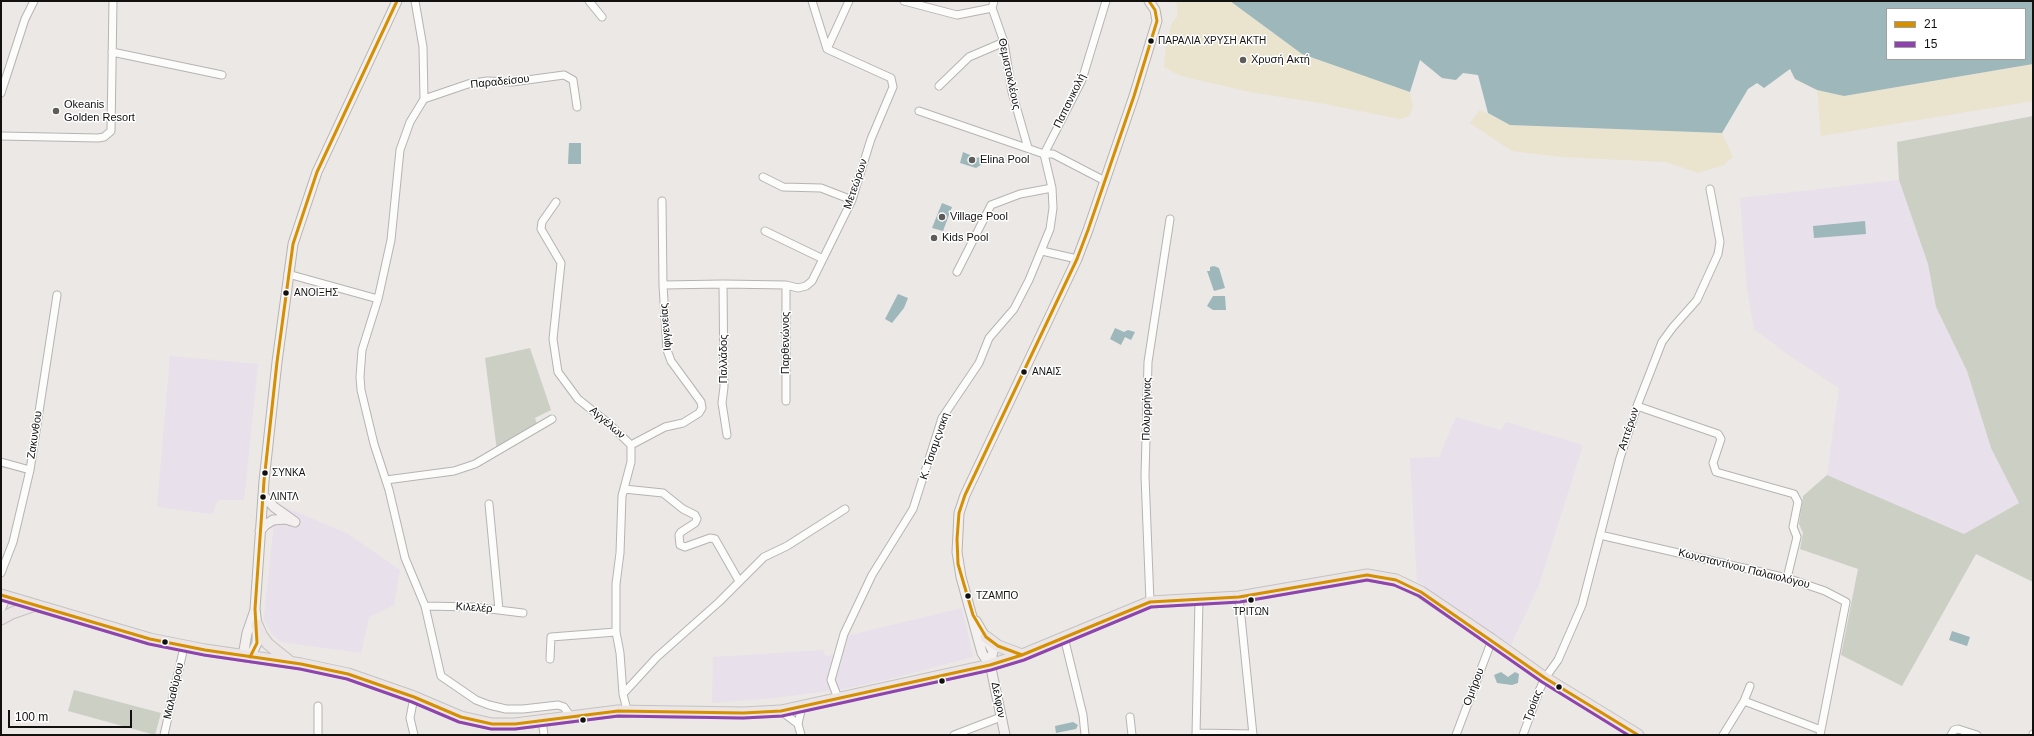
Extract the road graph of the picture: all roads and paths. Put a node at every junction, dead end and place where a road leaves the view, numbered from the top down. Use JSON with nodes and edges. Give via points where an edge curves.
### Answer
{"nodes":[{"id":1,"x":34,"y":1,"type":"edge"},
{"id":2,"x":113,"y":1,"type":"edge"},
{"id":3,"x":397,"y":1,"type":"edge"},
{"id":4,"x":414,"y":1,"type":"edge"},
{"id":5,"x":589,"y":1,"type":"edge"},
{"id":6,"x":812,"y":1,"type":"edge"},
{"id":7,"x":849,"y":1,"type":"edge"},
{"id":8,"x":904,"y":1,"type":"edge"},
{"id":9,"x":1106,"y":1,"type":"edge"},
{"id":10,"x":1149,"y":1,"type":"edge"},
{"id":11,"x":993,"y":5,"type":"edge"},
{"id":12,"x":602,"y":16,"type":"dead end"},
{"id":13,"x":1004,"y":42,"type":"junction"},
{"id":14,"x":827,"y":49,"type":"junction"},
{"id":15,"x":112,"y":52,"type":"junction"},
{"id":16,"x":4,"y":74,"type":"edge"},
{"id":17,"x":222,"y":75,"type":"dead end"},
{"id":18,"x":939,"y":86,"type":"dead end"},
{"id":19,"x":1,"y":93,"type":"edge"},
{"id":20,"x":424,"y":99,"type":"junction"},
{"id":21,"x":577,"y":107,"type":"dead end"},
{"id":22,"x":919,"y":111,"type":"dead end"},
{"id":23,"x":1,"y":136,"type":"edge"},
{"id":24,"x":1028,"y":148,"type":"junction"},
{"id":25,"x":1044,"y":154,"type":"junction"},
{"id":26,"x":763,"y":177,"type":"dead end"},
{"id":27,"x":1105,"y":181,"type":"junction"},
{"id":28,"x":1052,"y":188,"type":"junction"},
{"id":29,"x":1710,"y":189,"type":"dead end"},
{"id":30,"x":852,"y":200,"type":"junction"},
{"id":31,"x":662,"y":201,"type":"dead end"},
{"id":32,"x":556,"y":202,"type":"dead end"},
{"id":33,"x":1170,"y":219,"type":"dead end"},
{"id":34,"x":765,"y":231,"type":"dead end"},
{"id":35,"x":1042,"y":251,"type":"junction"},
{"id":36,"x":823,"y":259,"type":"junction"},
{"id":37,"x":1077,"y":259,"type":"junction"},
{"id":38,"x":956,"y":272,"type":"dead end"},
{"id":39,"x":288,"y":274,"type":"junction"},
{"id":40,"x":723,"y":284,"type":"junction"},
{"id":41,"x":663,"y":285,"type":"junction"},
{"id":42,"x":786,"y":285,"type":"junction"},
{"id":43,"x":57,"y":295,"type":"dead end"},
{"id":44,"x":378,"y":299,"type":"junction"},
{"id":45,"x":786,"y":401,"type":"dead end"},
{"id":46,"x":1637,"y":406,"type":"junction"},
{"id":47,"x":552,"y":419,"type":"dead end"},
{"id":48,"x":727,"y":435,"type":"dead end"},
{"id":49,"x":631,"y":445,"type":"junction"},
{"id":50,"x":1,"y":462,"type":"edge"},
{"id":51,"x":30,"y":470,"type":"junction"},
{"id":52,"x":386,"y":480,"type":"junction"},
{"id":53,"x":624,"y":489,"type":"junction"},
{"id":54,"x":264,"y":496,"type":"junction"},
{"id":55,"x":490,"y":504,"type":"dead end"},
{"id":56,"x":845,"y":509,"type":"dead end"},
{"id":57,"x":260,"y":531,"type":"junction"},
{"id":58,"x":1600,"y":535,"type":"junction"},
{"id":59,"x":1,"y":573,"type":"edge"},
{"id":60,"x":1787,"y":578,"type":"junction"},
{"id":61,"x":739,"y":581,"type":"junction"},
{"id":62,"x":4,"y":596,"type":"edge"},
{"id":63,"x":1239,"y":597,"type":"junction"},
{"id":64,"x":1199,"y":599,"type":"junction"},
{"id":65,"x":1150,"y":602,"type":"junction"},
{"id":66,"x":35,"y":605,"type":"junction"},
{"id":67,"x":425,"y":606,"type":"junction"},
{"id":68,"x":1,"y":608,"type":"edge"},
{"id":69,"x":499,"y":610,"type":"junction"},
{"id":70,"x":523,"y":613,"type":"dead end"},
{"id":71,"x":973,"y":615,"type":"junction"},
{"id":72,"x":1,"y":619,"type":"edge"},
{"id":73,"x":253,"y":625,"type":"junction"},
{"id":74,"x":616,"y":632,"type":"junction"},
{"id":75,"x":986,"y":637,"type":"junction"},
{"id":76,"x":1064,"y":637,"type":"junction"},
{"id":77,"x":1492,"y":640,"type":"junction"},
{"id":78,"x":184,"y":646,"type":"junction"},
{"id":79,"x":1022,"y":654,"type":"junction"},
{"id":80,"x":246,"y":656,"type":"junction"},
{"id":81,"x":550,"y":659,"type":"dead end"},
{"id":82,"x":291,"y":662,"type":"junction"},
{"id":83,"x":990,"y":665,"type":"junction"},
{"id":84,"x":1545,"y":678,"type":"junction"},
{"id":85,"x":1750,"y":686,"type":"dead end"},
{"id":86,"x":622,"y":694,"type":"junction"},
{"id":87,"x":414,"y":697,"type":"junction"},
{"id":88,"x":838,"y":698,"type":"junction"},
{"id":89,"x":1744,"y":701,"type":"junction"},
{"id":90,"x":318,"y":706,"type":"dead end"},
{"id":91,"x":802,"y":706,"type":"junction"},
{"id":92,"x":627,"y":710,"type":"junction"},
{"id":93,"x":781,"y":711,"type":"junction"},
{"id":94,"x":571,"y":717,"type":"junction"},
{"id":95,"x":1130,"y":717,"type":"dead end"},
{"id":96,"x":1001,"y":718,"type":"junction"},
{"id":97,"x":542,"y":720,"type":"junction"},
{"id":98,"x":798,"y":724,"type":"junction"},
{"id":99,"x":1821,"y":733,"type":"edge"},
{"id":100,"x":1196,"y":734,"type":"edge"},
{"id":101,"x":164,"y":735,"type":"edge"},
{"id":102,"x":318,"y":735,"type":"edge"},
{"id":103,"x":414,"y":735,"type":"edge"},
{"id":104,"x":544,"y":735,"type":"edge"},
{"id":105,"x":801,"y":735,"type":"edge"},
{"id":106,"x":954,"y":735,"type":"edge"},
{"id":107,"x":1005,"y":735,"type":"edge"},
{"id":108,"x":1085,"y":735,"type":"edge"},
{"id":109,"x":1132,"y":735,"type":"edge"},
{"id":110,"x":1253,"y":735,"type":"edge"},
{"id":111,"x":1456,"y":735,"type":"edge"},
{"id":112,"x":1523,"y":735,"type":"edge"},
{"id":113,"x":1637,"y":735,"type":"edge"},
{"id":114,"x":1723,"y":735,"type":"edge"},
{"id":115,"x":1951,"y":735,"type":"edge"},
{"id":116,"x":1977,"y":735,"type":"edge"}],
"edges":[{"from":1,"to":16,"type":"street"},
{"from":2,"to":15,"type":"street"},
{"from":3,"to":39,"type":"street","via":[[317,172],[293,244]]},
{"from":4,"to":20,"type":"street","via":[[423,47]]},
{"from":5,"to":12,"type":"street"},
{"from":6,"to":14,"type":"street"},
{"from":7,"to":14,"type":"street"},
{"from":8,"to":11,"type":"street","via":[[957,15]]},
{"from":9,"to":25,"type":"street","name":"Παπανικολή","via":[[1082,80]]},
{"from":10,"to":27,"type":"street","via":[[1155,10],[1157,21]]},
{"from":11,"to":13,"type":"street","name":"Θεμιστοκλέους"},
{"from":13,"to":18,"type":"street","via":[[969,57]]},
{"from":13,"to":24,"type":"street","name":"Θεμιστοκλέους","via":[[1012,92]]},
{"from":14,"to":30,"type":"street","name":"Μετεώρων","via":[[891,78],[893,87],[871,139]]},
{"from":15,"to":17,"type":"street"},
{"from":15,"to":23,"type":"street","via":[[112,127],[108,134],[98,138]]},
{"from":16,"to":19,"type":"street"},
{"from":20,"to":21,"type":"street","name":"Παραδείσου","via":[[468,84],[487,81],[512,82],[564,74],[573,80]]},
{"from":20,"to":44,"type":"street","via":[[410,122],[400,150],[391,240]]},
{"from":22,"to":24,"type":"street"},
{"from":24,"to":25,"type":"street"},
{"from":25,"to":27,"type":"street","via":[[1053,154],[1069,161]]},
{"from":25,"to":28,"type":"street","name":"Κ. Τσισμςνακη"},
{"from":26,"to":30,"type":"street","via":[[783,187],[821,188]]},
{"from":27,"to":37,"type":"street"},
{"from":28,"to":35,"type":"street","name":"Κ. Τσισμςνακη","via":[[1050,229]]},
{"from":28,"to":38,"type":"street","via":[[1020,194],[990,206]]},
{"from":29,"to":46,"type":"street","name":"Απτέρων","via":[[1720,242],[1718,254],[1697,300],[1662,342]]},
{"from":30,"to":36,"type":"street","name":"Μετεώρων"},
{"from":31,"to":41,"type":"street","name":"Ιφιγενείας"},
{"from":32,"to":49,"type":"street","name":"Αγγέλων","via":[[542,222],[541,229],[561,263],[552,339],[558,372],[578,399]]},
{"from":33,"to":65,"type":"street","name":"Πολυρρήνιας","via":[[1148,362],[1145,476]]},
{"from":34,"to":36,"type":"street"},
{"from":35,"to":37,"type":"street"},
{"from":35,"to":88,"type":"street","name":"Κ. Τσισμςνακη","via":[[1014,309],[989,338],[979,363],[942,418],[913,509],[872,575],[844,634],[831,680]]},
{"from":36,"to":42,"type":"street","name":"Μετεώρων","via":[[812,282],[798,288]]},
{"from":37,"to":71,"type":"street","via":[[993,432],[962,504],[957,552],[963,584]]},
{"from":39,"to":44,"type":"street"},
{"from":39,"to":54,"type":"street","via":[[276,362]]},
{"from":40,"to":41,"type":"street","name":"Μετεώρων"},
{"from":40,"to":42,"type":"street","name":"Μετεώρων"},
{"from":40,"to":48,"type":"street","name":"Παλλάδος","via":[[722,403]]},
{"from":41,"to":49,"type":"street","name":"Ιφιγενείας","via":[[667,350],[671,361],[701,402],[701,411],[683,424],[664,427]]},
{"from":42,"to":45,"type":"street","name":"Παρθενώνος"},
{"from":43,"to":51,"type":"street","name":"Ζακυνθου"},
{"from":44,"to":52,"type":"street","via":[[362,350],[360,377],[374,444]]},
{"from":46,"to":58,"type":"street","name":"Απτέρων","via":[[1620,458]]},
{"from":46,"to":60,"type":"street","via":[[1718,434],[1721,439],[1714,463],[1716,472],[1794,494],[1798,502],[1793,527],[1797,537]]},
{"from":47,"to":52,"type":"street","via":[[475,464],[442,473]]},
{"from":49,"to":53,"type":"street","name":"Αγγέλων","via":[[631,462]]},
{"from":50,"to":51,"type":"street"},
{"from":51,"to":59,"type":"street","name":"Ζακυνθου","via":[[13,542]]},
{"from":52,"to":67,"type":"street","via":[[405,558]]},
{"from":53,"to":61,"type":"street","via":[[663,493],[695,515],[695,523],[679,535],[680,545],[685,547],[710,538],[714,539]]},
{"from":53,"to":74,"type":"street","name":"Αγγέλων","via":[[616,584]]},
{"from":54,"to":57,"type":"street"},
{"from":54,"to":57,"type":"street","via":[[274,507],[295,522],[286,519],[273,520]]},
{"from":55,"to":69,"type":"street"},
{"from":56,"to":61,"type":"street","via":[[787,546],[764,557]]},
{"from":57,"to":73,"type":"street"},
{"from":58,"to":60,"type":"street","name":"Κωνσταντίνου Παλαιολόγου"},
{"from":58,"to":84,"type":"street","name":"Απτέρων","via":[[1582,605],[1558,660]]},
{"from":60,"to":99,"type":"street","name":"Κωνσταντίνου Παλαιολόγου","via":[[1825,591],[1846,602]]},
{"from":61,"to":86,"type":"street","via":[[657,657]]},
{"from":62,"to":66,"type":"main road"},
{"from":62,"to":68,"type":"street"},
{"from":63,"to":64,"type":"main road"},
{"from":63,"to":77,"type":"main road","via":[[1367,575],[1379,576],[1396,580],[1421,592]]},
{"from":63,"to":110,"type":"street"},
{"from":64,"to":65,"type":"main road"},
{"from":64,"to":100,"type":"street"},
{"from":65,"to":76,"type":"main road"},
{"from":66,"to":72,"type":"main road"},
{"from":66,"to":78,"type":"main road","via":[[150,639]]},
{"from":67,"to":69,"type":"street","name":"Κιλελέρ"},
{"from":67,"to":94,"type":"street","via":[[441,676],[476,700],[489,705],[523,709],[558,705],[564,707]]},
{"from":69,"to":70,"type":"street","name":"Κιλελέρ"},
{"from":71,"to":75,"type":"street"},
{"from":71,"to":83,"type":"street","via":[[982,653]]},
{"from":73,"to":80,"type":"street","via":[[257,643]]},
{"from":73,"to":82,"type":"main road","via":[[268,644]]},
{"from":74,"to":81,"type":"street","via":[[551,637]]},
{"from":74,"to":86,"type":"street","name":"Αγγέλων"},
{"from":75,"to":79,"type":"main road","via":[[998,646]]},
{"from":75,"to":83,"type":"street","via":[[993,652]]},
{"from":76,"to":79,"type":"main road"},
{"from":76,"to":108,"type":"street","via":[[1083,715]]},
{"from":77,"to":84,"type":"main road"},
{"from":77,"to":111,"type":"street","name":"Ομήρου"},
{"from":78,"to":80,"type":"main road"},
{"from":78,"to":101,"type":"street","name":"Μαλαθύρου"},
{"from":79,"to":83,"type":"main road"},
{"from":80,"to":82,"type":"main road"},
{"from":82,"to":87,"type":"main road","via":[[348,674]]},
{"from":83,"to":88,"type":"main road"},
{"from":83,"to":96,"type":"street","name":"Δελφον"},
{"from":84,"to":112,"type":"street","name":"Τροίας"},
{"from":84,"to":113,"type":"main road"},
{"from":85,"to":89,"type":"street"},
{"from":86,"to":92,"type":"street","name":"Αγγέλων"},
{"from":87,"to":97,"type":"main road","via":[[461,717],[492,724]]},
{"from":87,"to":103,"type":"street","via":[[410,718]]},
{"from":88,"to":91,"type":"main road"},
{"from":89,"to":99,"type":"street"},
{"from":89,"to":114,"type":"street"},
{"from":90,"to":102,"type":"street"},
{"from":91,"to":93,"type":"main road"},
{"from":91,"to":98,"type":"street"},
{"from":92,"to":93,"type":"main road","via":[[743,713]]},
{"from":92,"to":94,"type":"main road"},
{"from":93,"to":98,"type":"street"},
{"from":94,"to":97,"type":"main road"},
{"from":95,"to":109,"type":"street"},
{"from":96,"to":106,"type":"street"},
{"from":96,"to":107,"type":"street","name":"Δελφον"},
{"from":97,"to":104,"type":"street"},
{"from":98,"to":105,"type":"street"},
{"from":100,"to":110,"type":"street"},
{"from":115,"to":116,"type":"street","via":[[1958,729]]}]}
